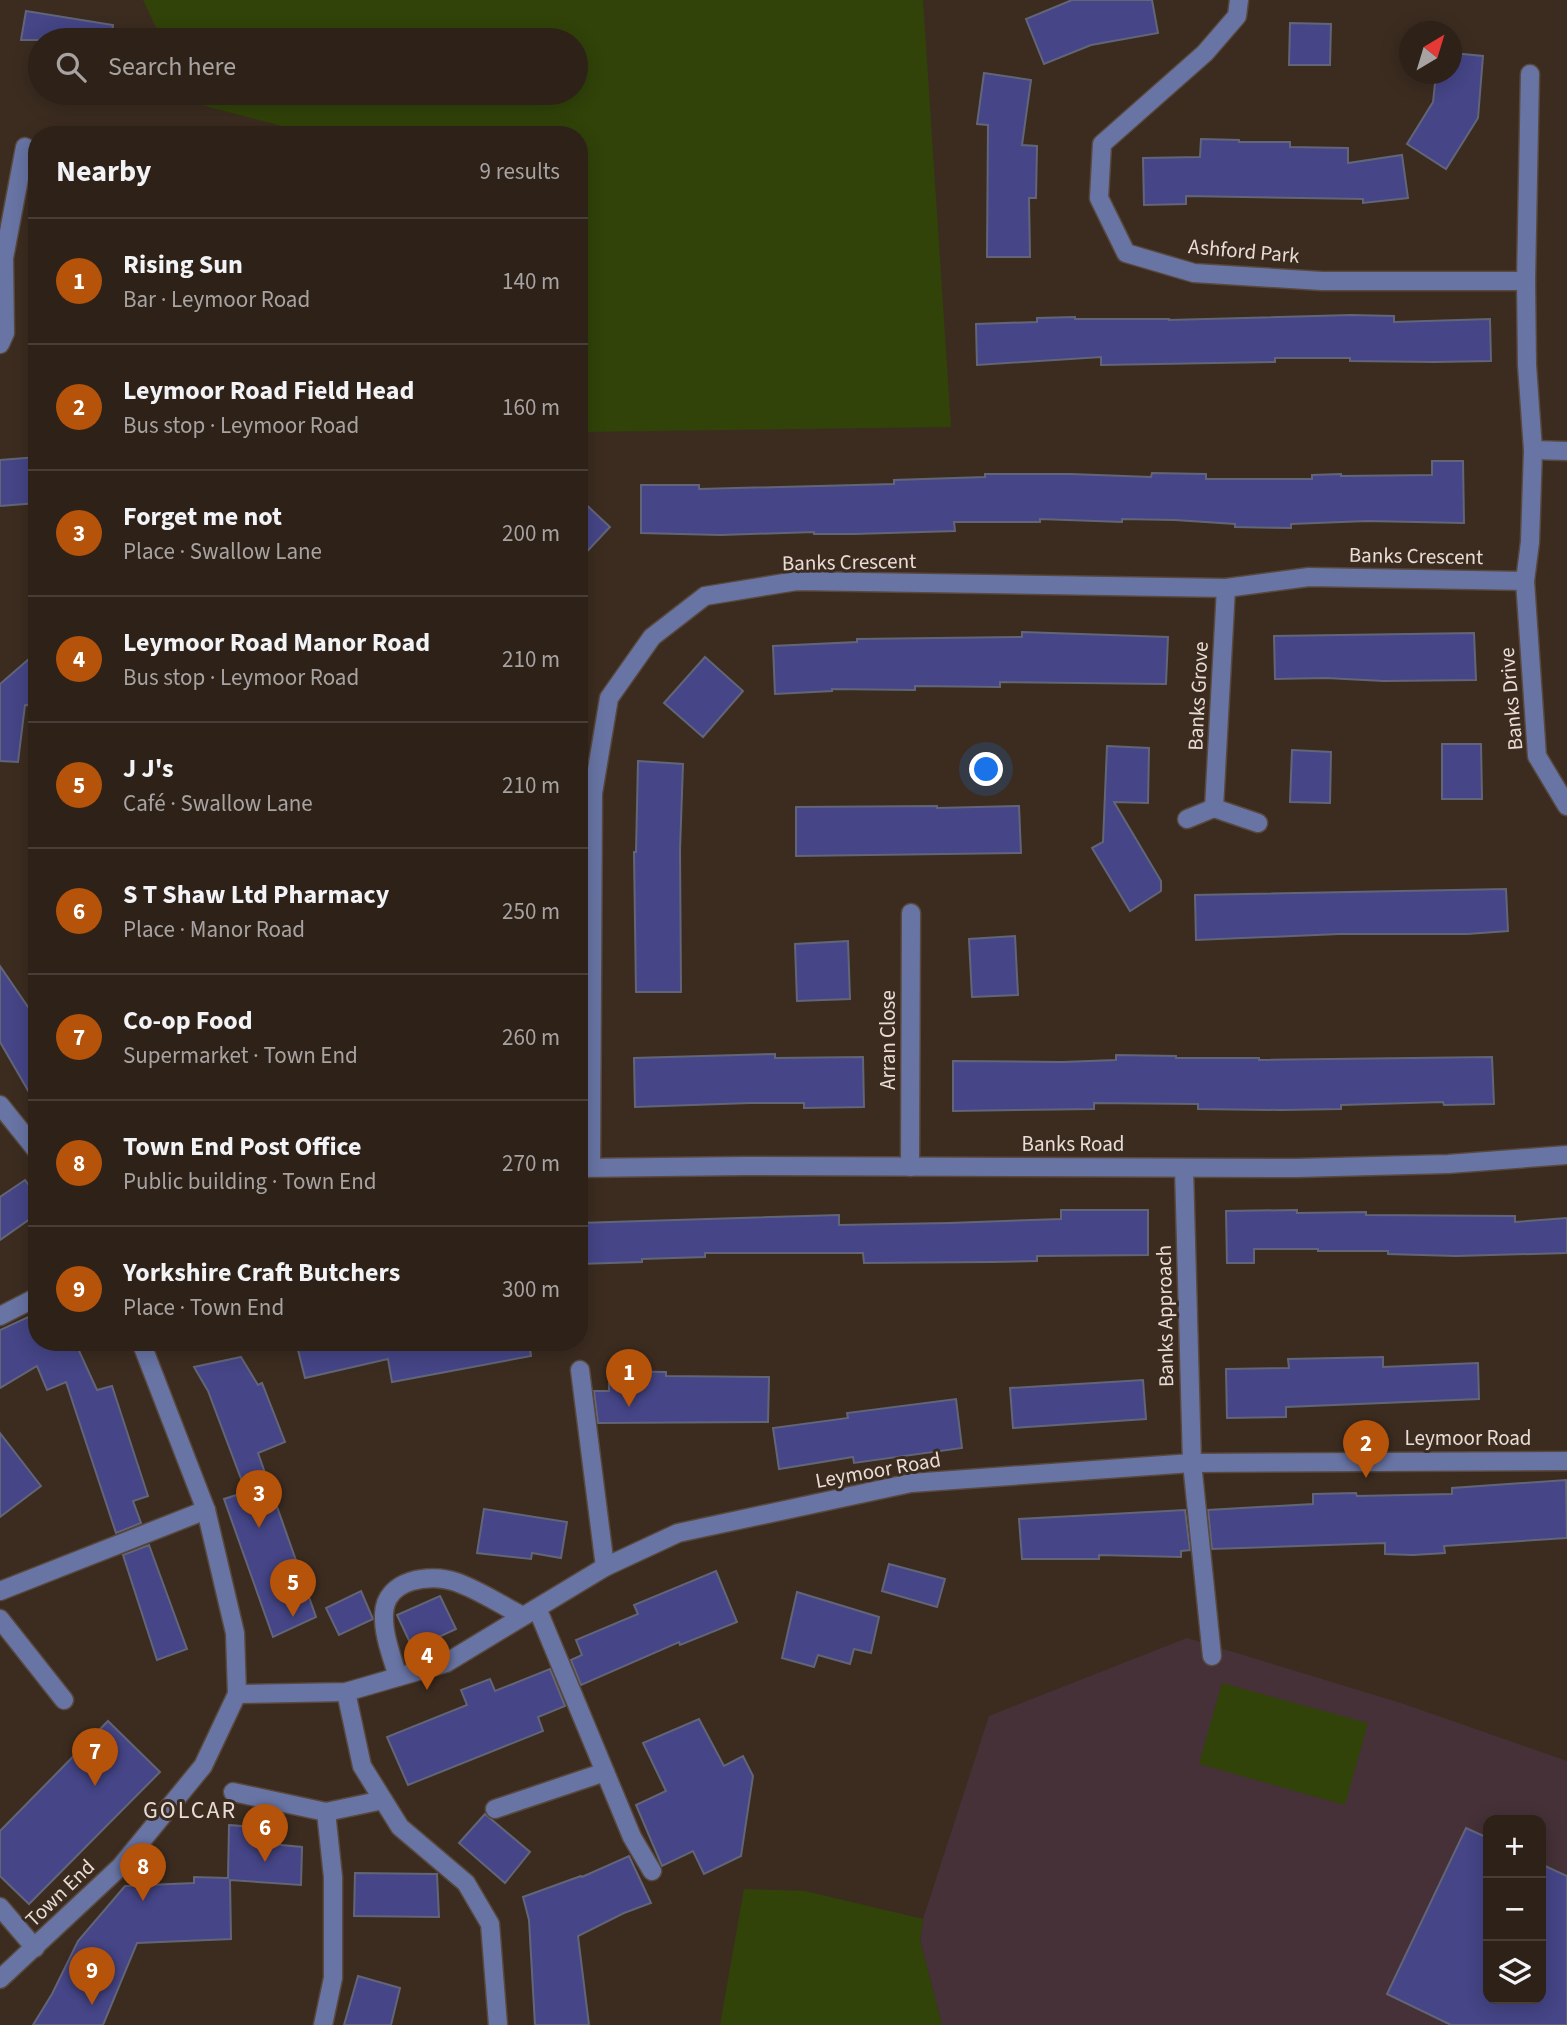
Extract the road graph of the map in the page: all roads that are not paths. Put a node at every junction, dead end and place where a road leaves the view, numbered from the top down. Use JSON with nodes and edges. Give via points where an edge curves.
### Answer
{"nodes":[{"id":1,"x":1239,"y":0,"type":"edge"},
{"id":2,"x":1530,"y":74,"type":"dead end"},
{"id":3,"x":25,"y":147,"type":"dead end"},
{"id":4,"x":2,"y":259,"type":"edge"},
{"id":5,"x":1526,"y":281,"type":"junction"},
{"id":6,"x":0,"y":344,"type":"edge"},
{"id":7,"x":1533,"y":450,"type":"junction"},
{"id":8,"x":1567,"y":452,"type":"edge"},
{"id":9,"x":1525,"y":580,"type":"junction"},
{"id":10,"x":1226,"y":588,"type":"junction"},
{"id":11,"x":1567,"y":806,"type":"edge"},
{"id":12,"x":1214,"y":808,"type":"junction"},
{"id":13,"x":1187,"y":819,"type":"dead end"},
{"id":14,"x":1258,"y":824,"type":"dead end"},
{"id":15,"x":911,"y":914,"type":"dead end"},
{"id":16,"x":588,"y":1027,"type":"edge"},
{"id":17,"x":0,"y":1105,"type":"edge"},
{"id":18,"x":28,"y":1141,"type":"edge"},
{"id":19,"x":1567,"y":1155,"type":"edge"},
{"id":20,"x":910,"y":1167,"type":"junction"},
{"id":21,"x":588,"y":1168,"type":"edge"},
{"id":22,"x":1184,"y":1168,"type":"junction"},
{"id":23,"x":28,"y":1302,"type":"edge"},
{"id":24,"x":0,"y":1316,"type":"edge"},
{"id":25,"x":144,"y":1351,"type":"edge"},
{"id":26,"x":580,"y":1370,"type":"dead end"},
{"id":27,"x":1567,"y":1461,"type":"edge"},
{"id":28,"x":1192,"y":1463,"type":"junction"},
{"id":29,"x":206,"y":1510,"type":"junction"},
{"id":30,"x":604,"y":1567,"type":"junction"},
{"id":31,"x":0,"y":1591,"type":"edge"},
{"id":32,"x":530,"y":1612,"type":"junction"},
{"id":33,"x":0,"y":1619,"type":"edge"},
{"id":34,"x":1212,"y":1657,"type":"dead end"},
{"id":35,"x":398,"y":1677,"type":"junction"},
{"id":36,"x":346,"y":1692,"type":"junction"},
{"id":37,"x":237,"y":1694,"type":"junction"},
{"id":38,"x":64,"y":1700,"type":"dead end"},
{"id":39,"x":605,"y":1772,"type":"junction"},
{"id":40,"x":233,"y":1792,"type":"dead end"},
{"id":41,"x":383,"y":1800,"type":"junction"},
{"id":42,"x":495,"y":1809,"type":"dead end"},
{"id":43,"x":326,"y":1812,"type":"junction"},
{"id":44,"x":652,"y":1871,"type":"dead end"},
{"id":45,"x":0,"y":1907,"type":"edge"},
{"id":46,"x":34,"y":1948,"type":"junction"},
{"id":47,"x":0,"y":1979,"type":"edge"},
{"id":48,"x":323,"y":2025,"type":"edge"},
{"id":49,"x":498,"y":2025,"type":"edge"}],
"edges":[{"from":1,"to":5,"type":"street","name":"Ashford Park","via":[[1237,16],[1206,53],[1102,144],[1099,198],[1126,253],[1194,273],[1322,281]]},
{"from":2,"to":5,"type":"street"},
{"from":3,"to":4,"type":"street"},
{"from":4,"to":6,"type":"street","via":[[5,333]]},
{"from":5,"to":7,"type":"street"},
{"from":7,"to":8,"type":"street"},
{"from":7,"to":9,"type":"street"},
{"from":9,"to":10,"type":"street","name":"Banks Crescent","via":[[1309,578]]},
{"from":9,"to":11,"type":"street","name":"Banks Drive","via":[[1537,756]]},
{"from":10,"to":12,"type":"street","name":"Banks Grove"},
{"from":10,"to":16,"type":"street","name":"Banks Crescent","via":[[797,581],[705,596],[652,638],[609,698],[593,793]]},
{"from":12,"to":13,"type":"street"},
{"from":12,"to":14,"type":"street"},
{"from":15,"to":20,"type":"street","name":"Arran Close"},
{"from":17,"to":18,"type":"street"},
{"from":19,"to":22,"type":"street","name":"Banks Road","via":[[1448,1164]]},
{"from":20,"to":21,"type":"street","name":"Banks Road"},
{"from":20,"to":22,"type":"street","name":"Banks Road"},
{"from":22,"to":28,"type":"street","name":"Banks Approach"},
{"from":23,"to":24,"type":"street"},
{"from":25,"to":29,"type":"street"},
{"from":26,"to":30,"type":"street"},
{"from":27,"to":28,"type":"street","name":"Leymoor Road"},
{"from":28,"to":30,"type":"street","name":"Leymoor Road","via":[[911,1483],[678,1533]]},
{"from":28,"to":34,"type":"street","name":"Banks Approach"},
{"from":29,"to":31,"type":"street"},
{"from":29,"to":37,"type":"street","via":[[234,1633]]},
{"from":30,"to":32,"type":"street","name":"Leymoor Road"},
{"from":32,"to":35,"type":"street","name":"Leymoor Road","via":[[446,1663]]},
{"from":32,"to":35,"type":"street","via":[[435,1577],[404,1584],[390,1596],[384,1612]]},
{"from":32,"to":39,"type":"street"},
{"from":33,"to":38,"type":"street"},
{"from":35,"to":36,"type":"street","name":"Leymoor Road"},
{"from":36,"to":37,"type":"street","name":"Leymoor Road"},
{"from":36,"to":41,"type":"street","via":[[362,1766]]},
{"from":37,"to":46,"type":"street","name":"Town End","via":[[203,1766],[121,1866]]},
{"from":39,"to":42,"type":"street"},
{"from":39,"to":44,"type":"street"},
{"from":40,"to":43,"type":"street"},
{"from":41,"to":43,"type":"street"},
{"from":41,"to":49,"type":"street","via":[[400,1827],[466,1883],[490,1924]]},
{"from":43,"to":48,"type":"street","via":[[333,1877],[333,1978]]},
{"from":45,"to":46,"type":"street"},
{"from":46,"to":47,"type":"street","name":"Town End"}]}
